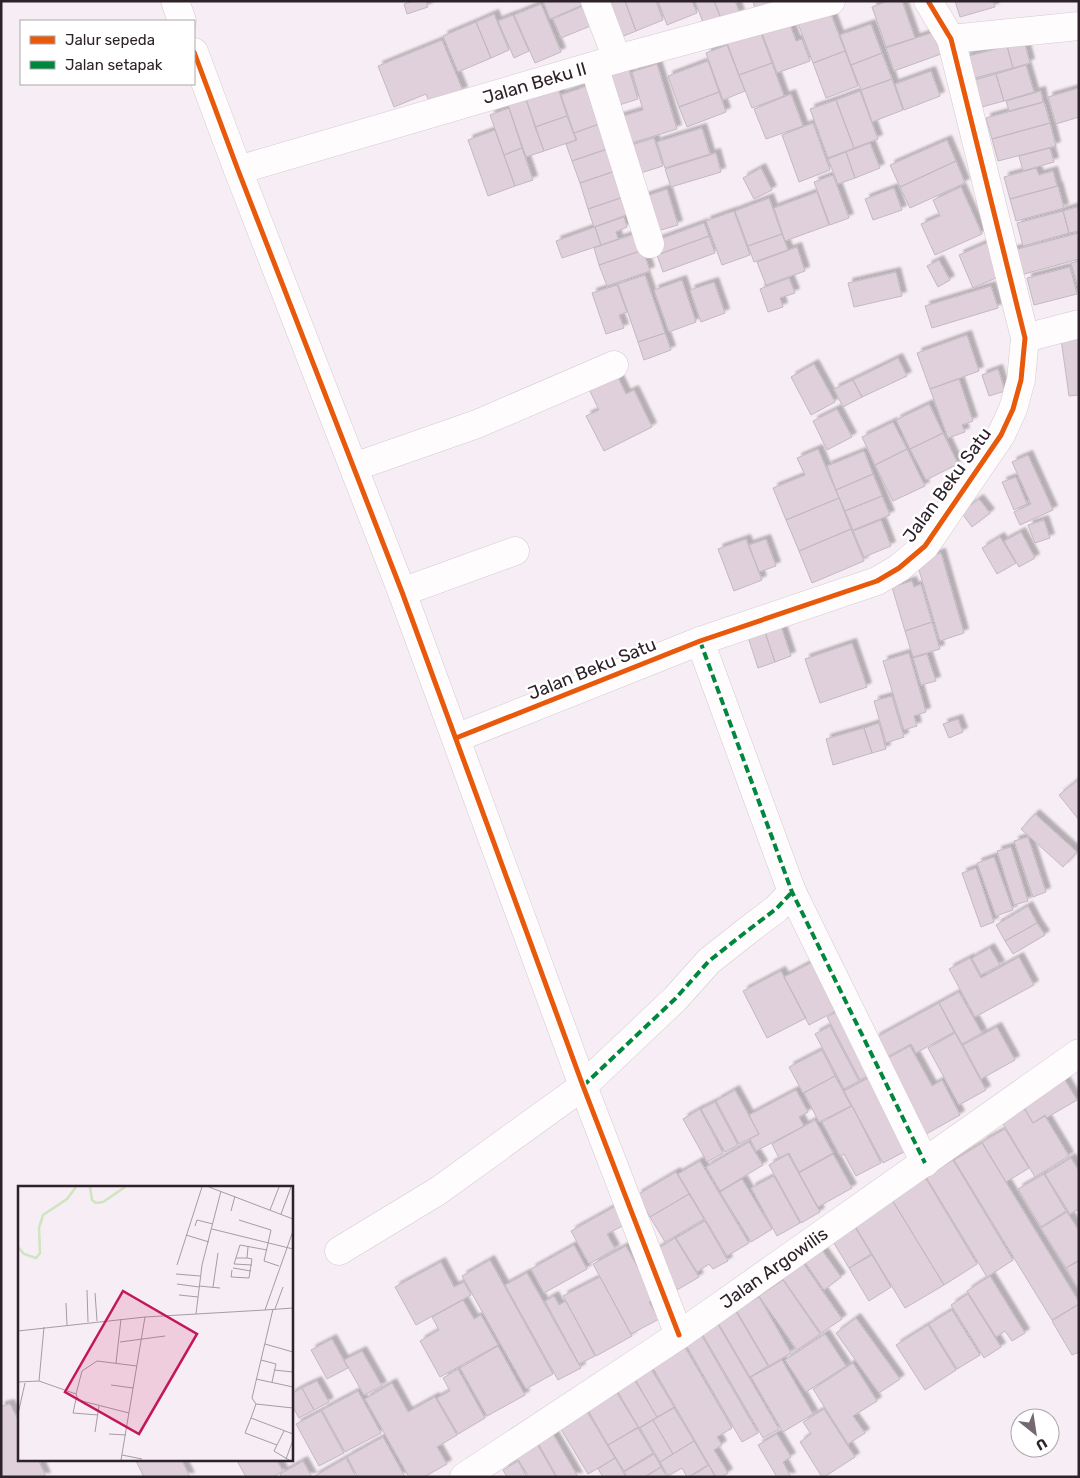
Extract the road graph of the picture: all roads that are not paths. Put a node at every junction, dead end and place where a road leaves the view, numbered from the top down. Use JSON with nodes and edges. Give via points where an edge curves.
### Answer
{"nodes":[{"id":1,"x":175,"y":1,"type":"edge"},
{"id":2,"x":595,"y":1,"type":"edge"},
{"id":3,"x":831,"y":1,"type":"edge"},
{"id":4,"x":928,"y":1,"type":"edge"},
{"id":5,"x":182,"y":20,"type":"edge"},
{"id":6,"x":1079,"y":26,"type":"edge"},
{"id":7,"x":951,"y":39,"type":"junction"},
{"id":8,"x":195,"y":55,"type":"edge"},
{"id":9,"x":605,"y":62,"type":"junction"},
{"id":10,"x":238,"y":170,"type":"junction"},
{"id":11,"x":650,"y":244,"type":"dead end"},
{"id":12,"x":1079,"y":324,"type":"edge"},
{"id":13,"x":1025,"y":338,"type":"junction"},
{"id":14,"x":614,"y":365,"type":"dead end"},
{"id":15,"x":354,"y":468,"type":"junction"},
{"id":16,"x":515,"y":551,"type":"dead end"},
{"id":17,"x":402,"y":592,"type":"junction"},
{"id":18,"x":700,"y":641,"type":"junction"},
{"id":19,"x":456,"y":738,"type":"junction"},
{"id":20,"x":792,"y":892,"type":"junction"},
{"id":21,"x":1079,"y":1053,"type":"edge"},
{"id":22,"x":583,"y":1086,"type":"junction"},
{"id":23,"x":925,"y":1163,"type":"junction"},
{"id":24,"x":338,"y":1251,"type":"dead end"},
{"id":25,"x":679,"y":1335,"type":"junction"},
{"id":26,"x":464,"y":1477,"type":"edge"}],
"edges":[{"from":1,"to":5,"type":"street"},
{"from":2,"to":9,"type":"street"},
{"from":3,"to":9,"type":"street","name":"Jalan Beku II"},
{"from":4,"to":7,"type":"street"},
{"from":6,"to":7,"type":"street"},
{"from":7,"to":13,"type":"street","name":"Jalan Beku Satu"},
{"from":8,"to":10,"type":"street"},
{"from":9,"to":10,"type":"street","name":"Jalan Beku II"},
{"from":9,"to":11,"type":"street"},
{"from":10,"to":15,"type":"street"},
{"from":12,"to":13,"type":"street"},
{"from":13,"to":18,"type":"street","name":"Jalan Beku Satu","via":[[1021,380],[1001,436],[925,546],[877,581]]},
{"from":14,"to":15,"type":"street","via":[[477,424]]},
{"from":15,"to":17,"type":"street"},
{"from":16,"to":17,"type":"street"},
{"from":17,"to":19,"type":"street"},
{"from":18,"to":19,"type":"street","name":"Jalan Beku Satu"},
{"from":18,"to":20,"type":"street"},
{"from":19,"to":22,"type":"street"},
{"from":20,"to":22,"type":"street","via":[[776,909],[709,961]]},
{"from":20,"to":23,"type":"street"},
{"from":21,"to":23,"type":"street","name":"Jalan Argowilis"},
{"from":22,"to":24,"type":"street","via":[[438,1191]]},
{"from":22,"to":25,"type":"street"},
{"from":23,"to":25,"type":"street","name":"Jalan Argowilis"},
{"from":25,"to":26,"type":"street","name":"Jalan Argowilis"}]}
